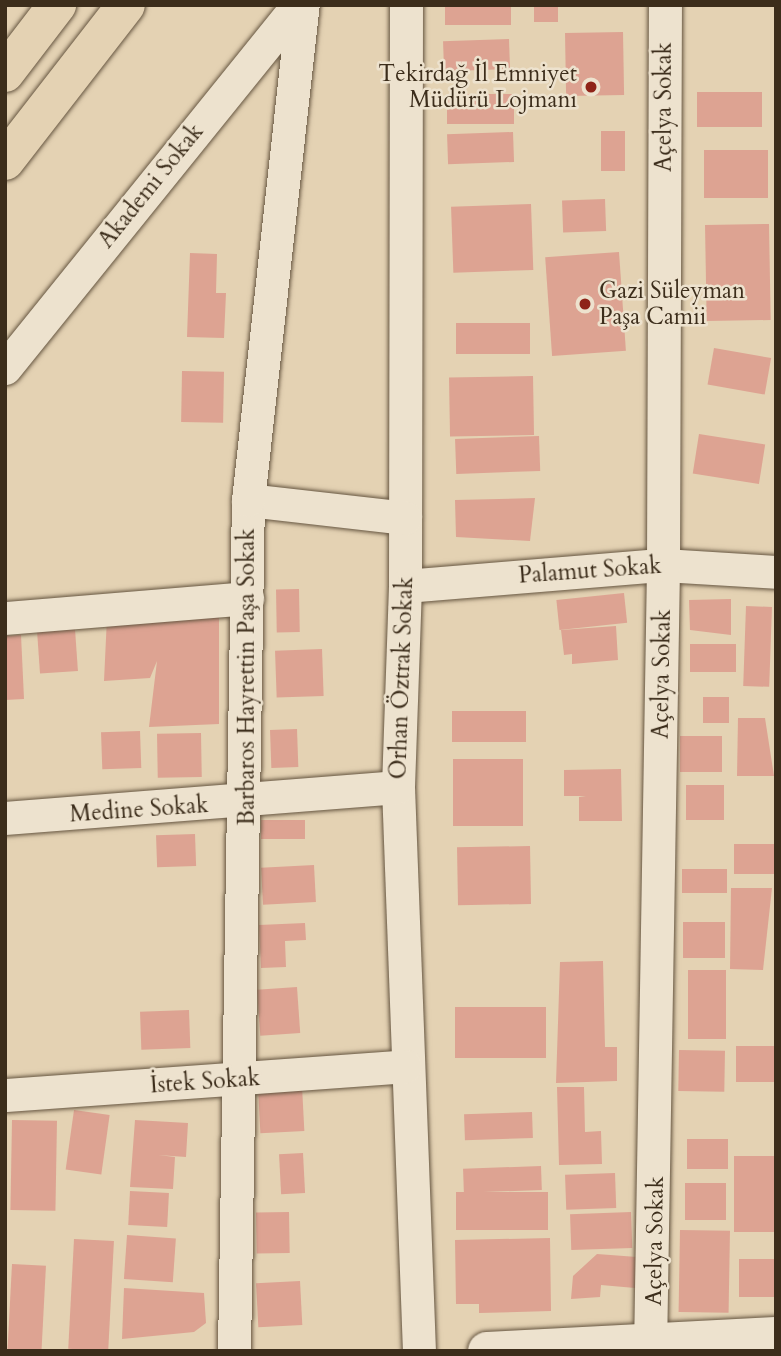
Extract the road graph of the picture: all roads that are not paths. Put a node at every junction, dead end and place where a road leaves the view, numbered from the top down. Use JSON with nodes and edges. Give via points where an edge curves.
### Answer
{"nodes":[{"id":1,"x":57,"y":5,"type":"edge"},
{"id":2,"x":126,"y":5,"type":"edge"},
{"id":3,"x":298,"y":5,"type":"edge"},
{"id":4,"x":303,"y":5,"type":"edge"},
{"id":5,"x":406,"y":5,"type":"edge"},
{"id":6,"x":665,"y":5,"type":"edge"},
{"id":7,"x":5,"y":73,"type":"edge"},
{"id":8,"x":5,"y":161,"type":"edge"},
{"id":9,"x":5,"y":368,"type":"edge"},
{"id":10,"x":248,"y":500,"type":"junction"},
{"id":11,"x":405,"y":518,"type":"junction"},
{"id":12,"x":663,"y":565,"type":"junction"},
{"id":13,"x":776,"y":572,"type":"edge"},
{"id":14,"x":405,"y":586,"type":"junction"},
{"id":15,"x":247,"y":598,"type":"junction"},
{"id":16,"x":5,"y":618,"type":"edge"},
{"id":17,"x":398,"y":787,"type":"junction"},
{"id":18,"x":246,"y":803,"type":"junction"},
{"id":19,"x":5,"y":818,"type":"edge"},
{"id":20,"x":405,"y":1066,"type":"junction"},
{"id":21,"x":243,"y":1080,"type":"junction"},
{"id":22,"x":5,"y":1095,"type":"edge"},
{"id":23,"x":776,"y":1336,"type":"edge"},
{"id":24,"x":651,"y":1347,"type":"edge"},
{"id":25,"x":234,"y":1351,"type":"edge"},
{"id":26,"x":419,"y":1351,"type":"edge"},
{"id":27,"x":487,"y":1351,"type":"edge"}],
"edges":[{"from":1,"to":7,"type":"highway"},
{"from":2,"to":8,"type":"highway"},
{"from":3,"to":9,"type":"street","name":"Akademi Sokak"},
{"from":4,"to":10,"type":"street","name":"Barbaros Hayrettin Paşa Sokak"},
{"from":5,"to":11,"type":"street","name":"Orhan Öztrak Sokak"},
{"from":6,"to":12,"type":"street","name":"Açelya Sokak"},
{"from":10,"to":11,"type":"street"},
{"from":10,"to":15,"type":"street","name":"Barbaros Hayrettin Paşa Sokak"},
{"from":11,"to":14,"type":"street","name":"Orhan Öztrak Sokak"},
{"from":12,"to":13,"type":"street","name":"Palamut Sokak"},
{"from":12,"to":14,"type":"street","name":"Palamut Sokak"},
{"from":12,"to":24,"type":"street","name":"Açelya Sokak"},
{"from":14,"to":17,"type":"street","name":"Orhan Öztrak Sokak"},
{"from":15,"to":16,"type":"street"},
{"from":15,"to":18,"type":"street","name":"Barbaros Hayrettin Paşa Sokak"},
{"from":17,"to":18,"type":"street","name":"Medine Sokak"},
{"from":17,"to":20,"type":"street","name":"Orhan Öztrak Sokak"},
{"from":18,"to":19,"type":"street","name":"Medine Sokak"},
{"from":18,"to":21,"type":"street","name":"Barbaros Hayrettin Paşa Sokak"},
{"from":20,"to":21,"type":"street","name":"İstek Sokak"},
{"from":20,"to":26,"type":"street","name":"Orhan Öztrak Sokak"},
{"from":21,"to":22,"type":"street","name":"İstek Sokak"},
{"from":21,"to":25,"type":"street","name":"Barbaros Hayrettin Paşa Sokak"},
{"from":23,"to":24,"type":"main road"},
{"from":24,"to":27,"type":"main road"}]}
